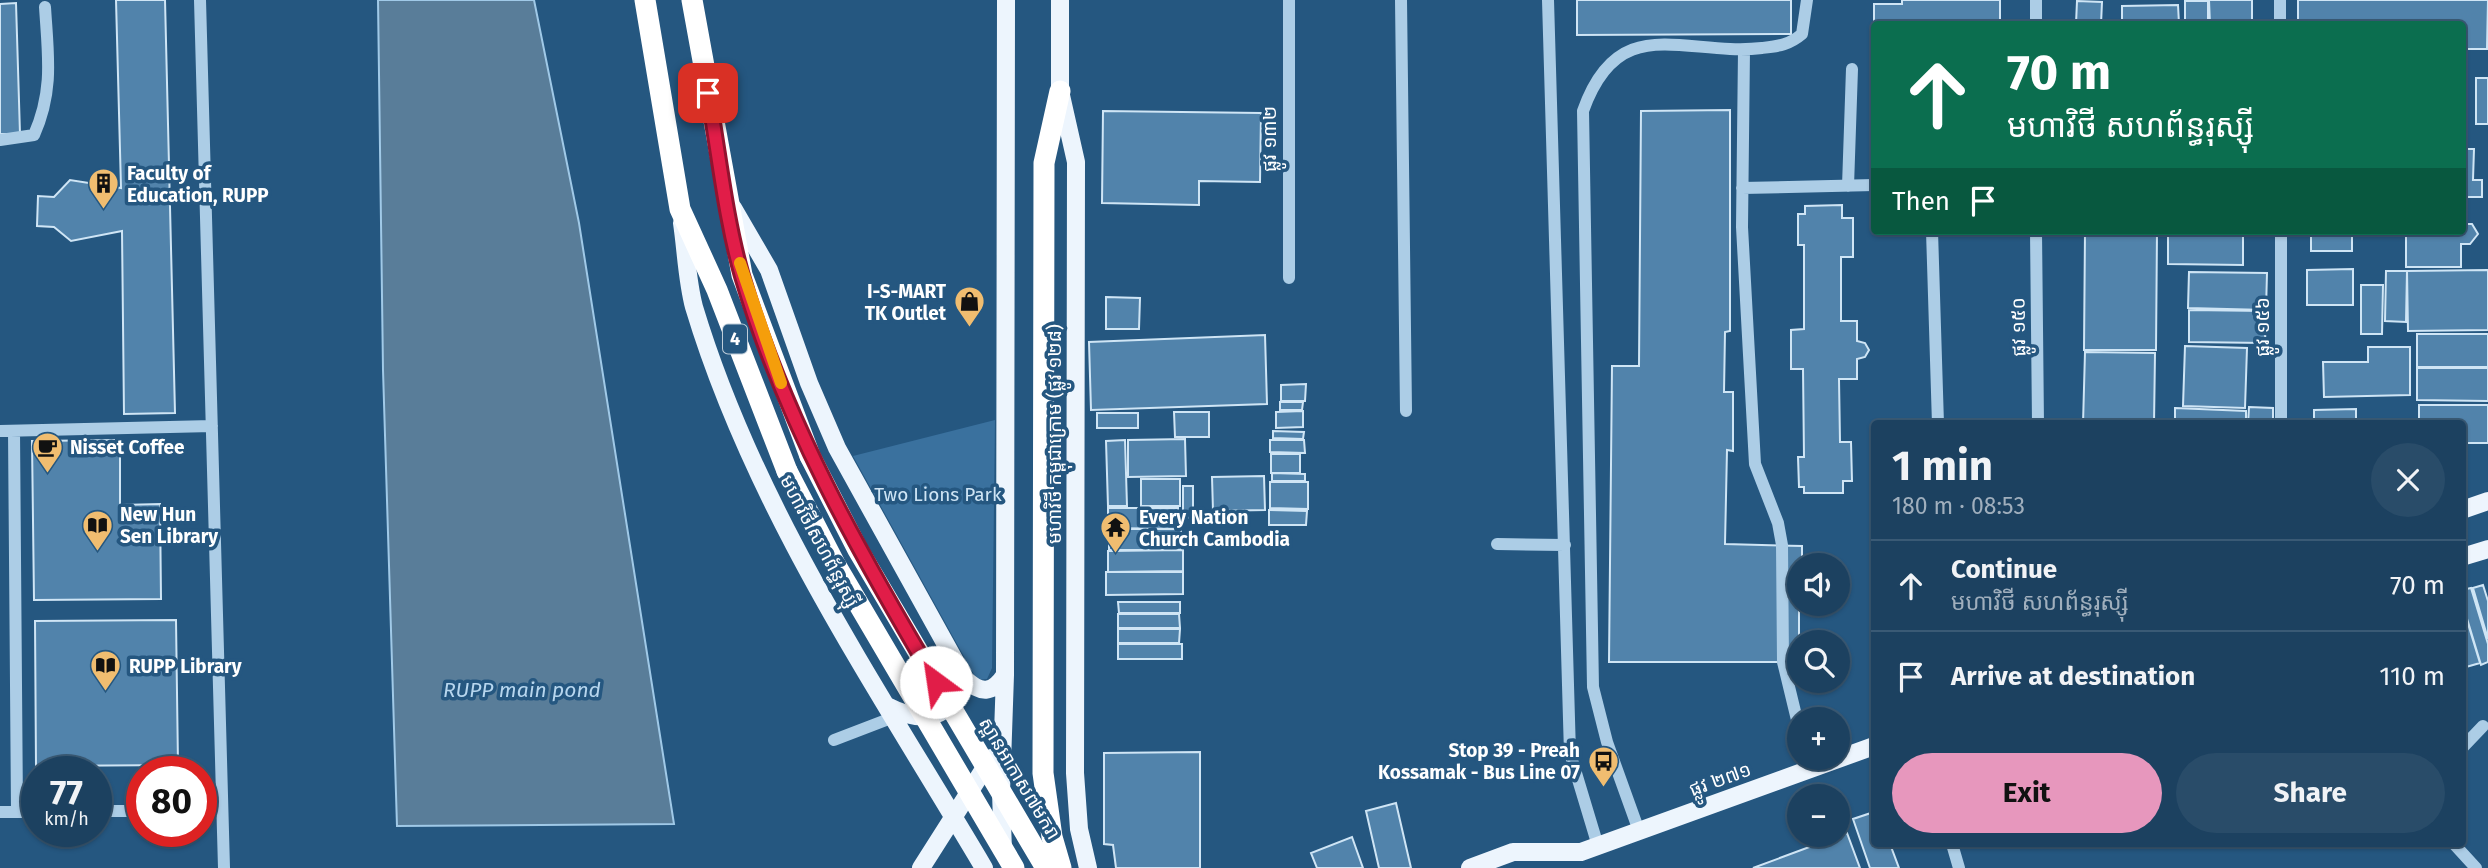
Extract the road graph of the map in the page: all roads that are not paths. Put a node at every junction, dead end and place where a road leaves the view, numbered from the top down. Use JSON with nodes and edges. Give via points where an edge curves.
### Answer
{"nodes":[{"id":1,"x":200,"y":0,"type":"edge"},
{"id":2,"x":645,"y":0,"type":"edge"},
{"id":3,"x":692,"y":0,"type":"edge"},
{"id":4,"x":1006,"y":0,"type":"edge"},
{"id":5,"x":1060,"y":0,"type":"edge"},
{"id":6,"x":1289,"y":0,"type":"edge"},
{"id":7,"x":1401,"y":0,"type":"edge"},
{"id":8,"x":1548,"y":0,"type":"edge"},
{"id":9,"x":1807,"y":0,"type":"edge"},
{"id":10,"x":2036,"y":0,"type":"edge"},
{"id":11,"x":2280,"y":0,"type":"edge"},
{"id":12,"x":45,"y":7,"type":"dead end"},
{"id":13,"x":2036,"y":21,"type":"edge"},
{"id":14,"x":2280,"y":21,"type":"edge"},
{"id":15,"x":1744,"y":50,"type":"junction"},
{"id":16,"x":1852,"y":69,"type":"dead end"},
{"id":17,"x":1060,"y":91,"type":"junction"},
{"id":18,"x":0,"y":141,"type":"edge"},
{"id":19,"x":1871,"y":185,"type":"edge"},
{"id":20,"x":1848,"y":186,"type":"junction"},
{"id":21,"x":1742,"y":188,"type":"junction"},
{"id":22,"x":727,"y":198,"type":"junction"},
{"id":23,"x":680,"y":209,"type":"junction"},
{"id":24,"x":1932,"y":235,"type":"edge"},
{"id":25,"x":2036,"y":235,"type":"edge"},
{"id":26,"x":2281,"y":235,"type":"edge"},
{"id":27,"x":1289,"y":278,"type":"dead end"},
{"id":28,"x":1406,"y":411,"type":"dead end"},
{"id":29,"x":1938,"y":420,"type":"edge"},
{"id":30,"x":2038,"y":420,"type":"edge"},
{"id":31,"x":2281,"y":420,"type":"edge"},
{"id":32,"x":212,"y":426,"type":"junction"},
{"id":33,"x":0,"y":431,"type":"edge"},
{"id":34,"x":14,"y":431,"type":"junction"},
{"id":35,"x":810,"y":456,"type":"joint"},
{"id":36,"x":2488,"y":501,"type":"edge"},
{"id":37,"x":2466,"y":509,"type":"edge"},
{"id":38,"x":1497,"y":544,"type":"dead end"},
{"id":39,"x":1565,"y":544,"type":"junction"},
{"id":40,"x":2488,"y":549,"type":"edge"},
{"id":41,"x":2466,"y":557,"type":"edge"},
{"id":42,"x":1005,"y":676,"type":"junction"},
{"id":43,"x":965,"y":679,"type":"junction"},
{"id":44,"x":1794,"y":707,"type":"edge"},
{"id":45,"x":890,"y":711,"type":"junction"},
{"id":46,"x":2483,"y":726,"type":"dead end"},
{"id":47,"x":834,"y":740,"type":"dead end"},
{"id":48,"x":1002,"y":740,"type":"junction"},
{"id":49,"x":2466,"y":744,"type":"edge"},
{"id":50,"x":1871,"y":747,"type":"edge"},
{"id":51,"x":1850,"y":752,"type":"edge"},
{"id":52,"x":1792,"y":770,"type":"edge"},
{"id":53,"x":217,"y":810,"type":"edge"},
{"id":54,"x":222,"y":810,"type":"junction"},
{"id":55,"x":0,"y":812,"type":"edge"},
{"id":56,"x":17,"y":812,"type":"junction"},
{"id":57,"x":21,"y":812,"type":"edge"},
{"id":58,"x":955,"y":819,"type":"junction"},
{"id":59,"x":1639,"y":831,"type":"junction"},
{"id":60,"x":1953,"y":847,"type":"edge"},
{"id":61,"x":2457,"y":847,"type":"edge"},
{"id":62,"x":1590,"y":849,"type":"junction"},
{"id":63,"x":224,"y":868,"type":"edge"},
{"id":64,"x":921,"y":868,"type":"edge"},
{"id":65,"x":984,"y":868,"type":"edge"},
{"id":66,"x":1006,"y":868,"type":"edge"},
{"id":67,"x":1014,"y":868,"type":"edge"},
{"id":68,"x":1046,"y":868,"type":"edge"},
{"id":69,"x":1061,"y":868,"type":"edge"},
{"id":70,"x":1088,"y":868,"type":"edge"},
{"id":71,"x":1470,"y":868,"type":"edge"},
{"id":72,"x":1562,"y":868,"type":"edge"},
{"id":73,"x":1959,"y":868,"type":"edge"},
{"id":74,"x":2476,"y":868,"type":"edge"}],
"edges":[{"from":1,"to":32,"type":"street"},
{"from":2,"to":23,"type":"highway","name":"មហាវិថី សហព័ន្ធរុស្ស៊ី","number":"4"},
{"from":3,"to":22,"type":"highway","name":"មហាវិថី សហព័ន្ធរុស្ស៊ី","number":"4"},
{"from":4,"to":42,"type":"main road"},
{"from":5,"to":17,"type":"main road","name":"មហាវិថី កម្ពុជាក្រោម (ផ្លូវ ១២៨)"},
{"from":6,"to":27,"type":"street","name":"ផ្លូវ ១៣២"},
{"from":7,"to":28,"type":"street"},
{"from":8,"to":39,"type":"street"},
{"from":9,"to":15,"type":"street","via":[[1802,34],[1791,44]]},
{"from":10,"to":13,"type":"street"},
{"from":11,"to":14,"type":"street"},
{"from":12,"to":18,"type":"street","via":[[50,70],[40,121],[34,135]]},
{"from":15,"to":21,"type":"street"},
{"from":15,"to":59,"type":"street","via":[[1676,43],[1629,49],[1609,63],[1583,111],[1593,687]]},
{"from":16,"to":20,"type":"street"},
{"from":17,"to":69,"type":"highway","via":[[1044,163],[1043,773]]},
{"from":17,"to":70,"type":"main road","name":"មហាវិថី កម្ពុជាក្រោម (ផ្លូវ ១២៨)","via":[[1076,162],[1075,773],[1079,829]]},
{"from":19,"to":20,"type":"street"},
{"from":20,"to":21,"type":"street"},
{"from":21,"to":44,"type":"street","via":[[1755,464],[1782,545],[1783,662]]},
{"from":22,"to":35,"type":"highway","name":"មហាវិថី សហព័ន្ធរុស្ស៊ី","number":"4","via":[[742,275]]},
{"from":22,"to":43,"type":"main road","name":"មហាវិថី សហព័ន្ធរុស្ស៊ី","via":[[769,270],[837,448]]},
{"from":23,"to":45,"type":"main road","name":"មហាវិថី សហព័ន្ធរុស្ស៊ី","via":[[694,304],[730,407],[808,574]]},
{"from":23,"to":67,"type":"highway","name":"មហាវិថី សហព័ន្ធរុស្ស៊ី","number":"4","bridge":true,"via":[[717,290],[786,471],[835,564]]},
{"from":24,"to":29,"type":"street"},
{"from":25,"to":30,"type":"street","name":"ផ្លូវ ១៥០"},
{"from":26,"to":31,"type":"street","name":"ផ្លូវ ១៥៦"},
{"from":32,"to":34,"type":"street"},
{"from":32,"to":54,"type":"street"},
{"from":33,"to":34,"type":"street"},
{"from":34,"to":56,"type":"street"},
{"from":35,"to":68,"type":"highway","name":"ស្ពានអាកាស៧មករា","number":"4","bridge":true,"via":[[858,550]]},
{"from":36,"to":37,"type":"main road"},
{"from":38,"to":39,"type":"street"},
{"from":39,"to":62,"type":"street","via":[[1570,753]]},
{"from":40,"to":41,"type":"main road"},
{"from":42,"to":43,"type":"main road","via":[[987,691],[976,690]]},
{"from":42,"to":48,"type":"main road"},
{"from":43,"to":45,"type":"main road","via":[[958,698],[944,712],[926,718]]},
{"from":45,"to":47,"type":"street"},
{"from":45,"to":58,"type":"main road","name":"មហាវិថី សហព័ន្ធរុស្ស៊ី"},
{"from":46,"to":49,"type":"street"},
{"from":48,"to":58,"type":"main road"},
{"from":48,"to":66,"type":"main road"},
{"from":50,"to":51,"type":"main road","name":"ផ្លូវ ២៧១"},
{"from":52,"to":59,"type":"main road","name":"ផ្លូវ ២៧១"},
{"from":53,"to":54,"type":"street"},
{"from":54,"to":63,"type":"street"},
{"from":55,"to":56,"type":"street"},
{"from":56,"to":57,"type":"street"},
{"from":58,"to":64,"type":"main road"},
{"from":58,"to":65,"type":"main road","name":"មហាវិថី សហព័ន្ធរុស្ស៊ី"},
{"from":59,"to":62,"type":"main road","name":"ផ្លូវ ២៧១"},
{"from":60,"to":73,"type":"street"},
{"from":61,"to":74,"type":"street"},
{"from":62,"to":71,"type":"main road","name":"ផ្លូវ ២៧១","via":[[1513,852]]},
{"from":62,"to":72,"type":"main road","name":"ផ្លូវ ២៧១"}]}
